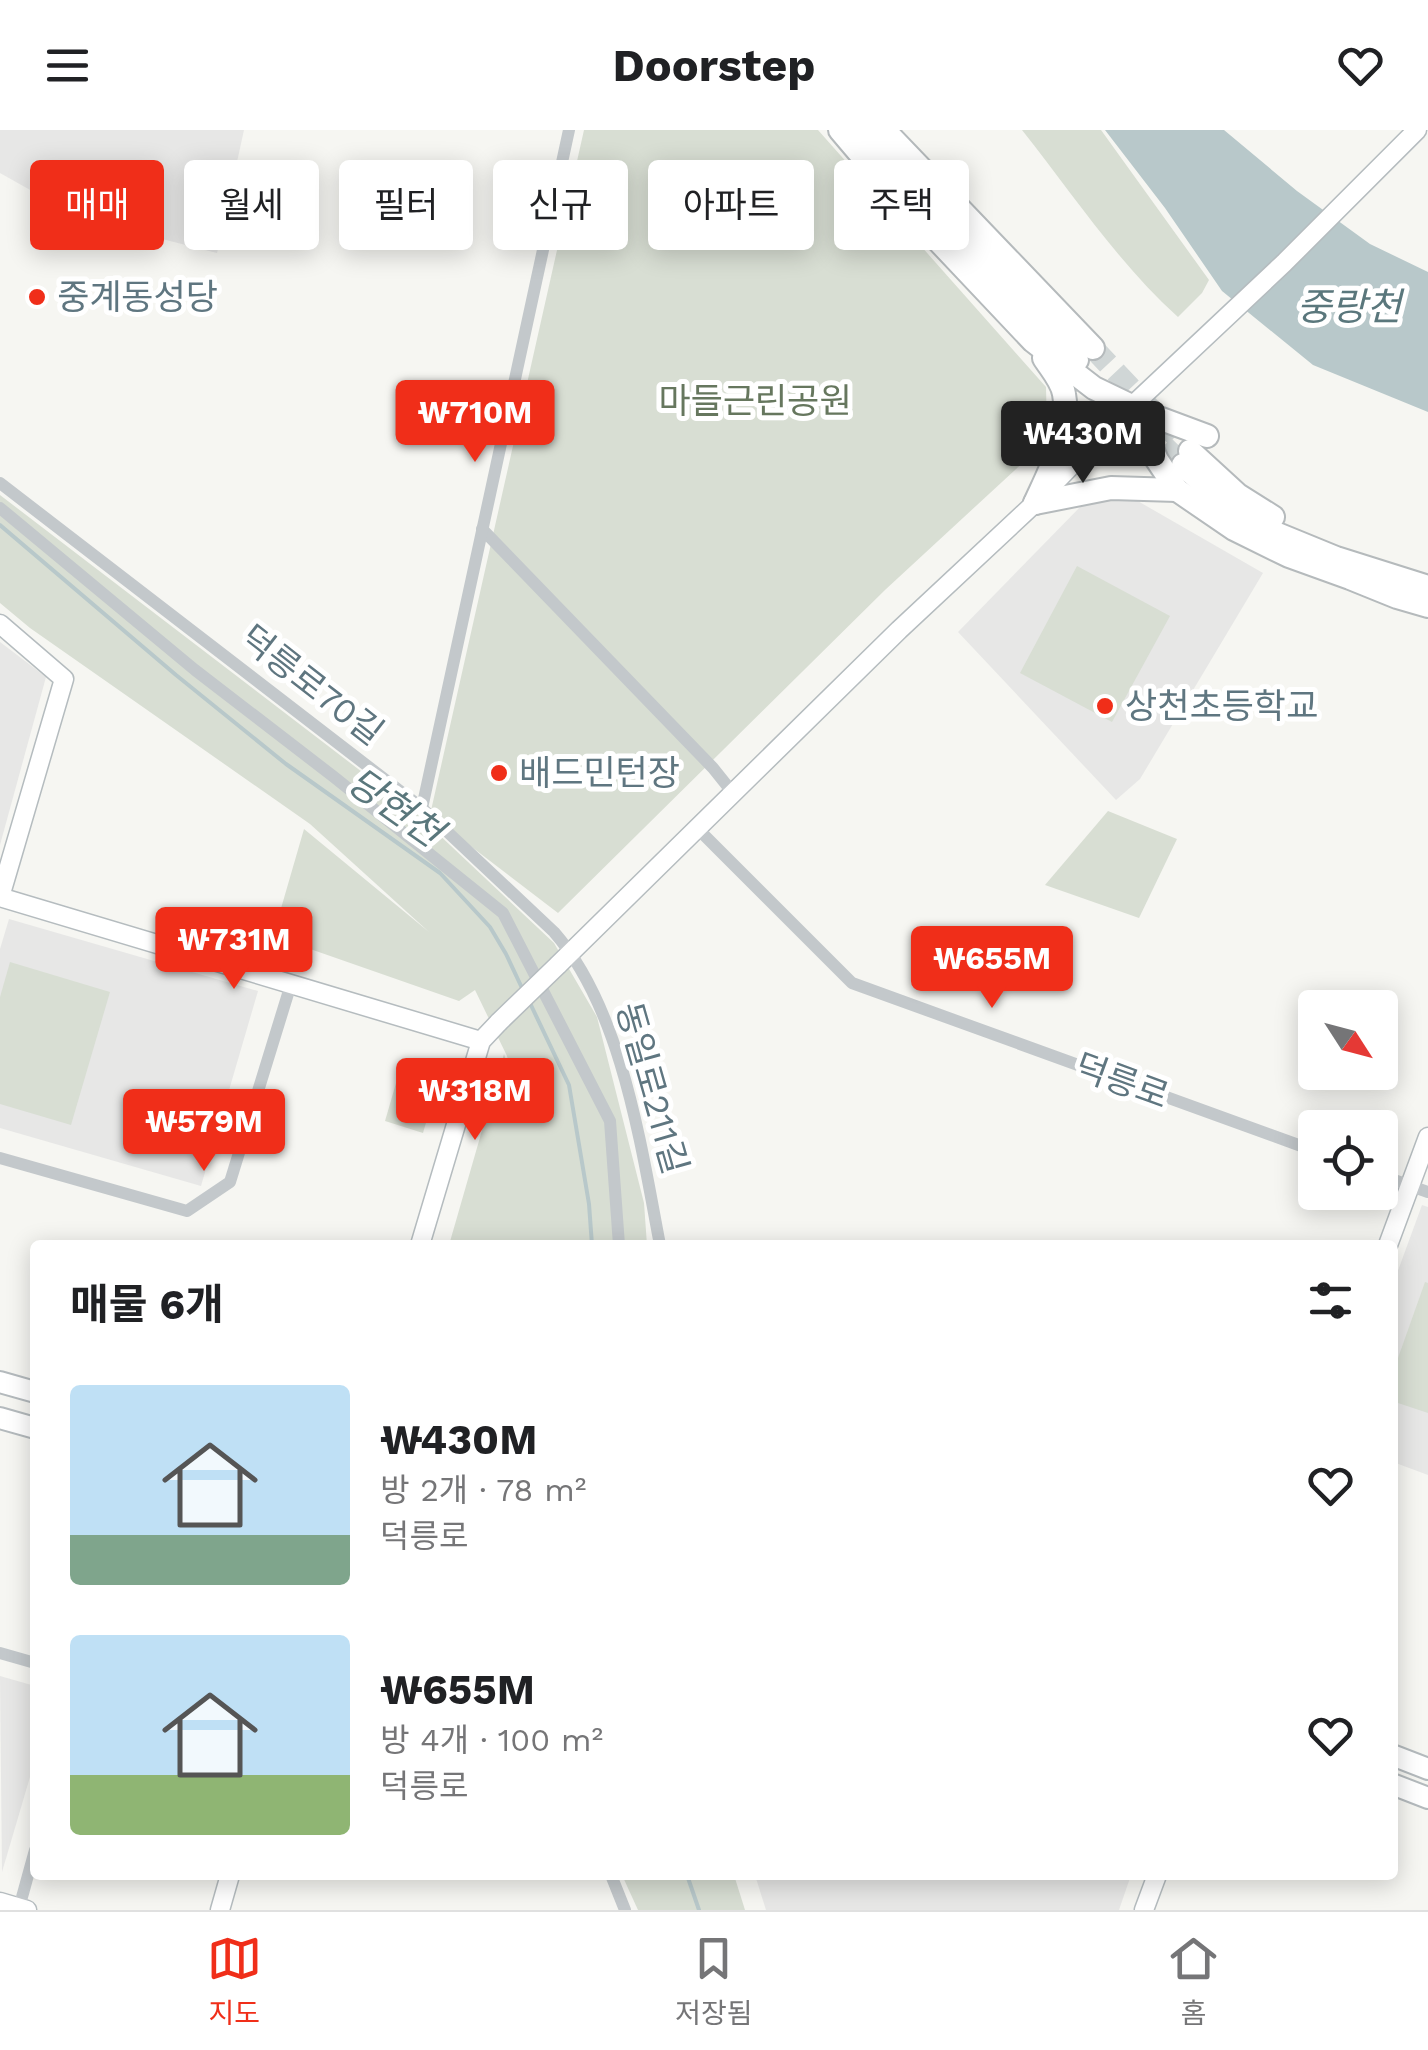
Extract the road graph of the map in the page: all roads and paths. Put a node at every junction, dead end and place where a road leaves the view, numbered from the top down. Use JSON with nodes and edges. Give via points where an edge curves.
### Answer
{"nodes":[{"id":1,"x":569,"y":130,"type":"edge"},
{"id":2,"x":840,"y":130,"type":"edge"},
{"id":3,"x":862,"y":130,"type":"edge"},
{"id":4,"x":884,"y":130,"type":"edge"},
{"id":5,"x":1417,"y":130,"type":"edge"},
{"id":6,"x":1033,"y":341,"type":"junction"},
{"id":7,"x":1132,"y":405,"type":"junction"},
{"id":8,"x":1194,"y":451,"type":"junction"},
{"id":9,"x":0,"y":483,"type":"edge"},
{"id":10,"x":1177,"y":490,"type":"junction"},
{"id":11,"x":1034,"y":503,"type":"junction"},
{"id":12,"x":0,"y":508,"type":"edge"},
{"id":13,"x":482,"y":529,"type":"junction"},
{"id":14,"x":1426,"y":595,"type":"edge"},
{"id":15,"x":0,"y":624,"type":"edge"},
{"id":16,"x":734,"y":792,"type":"junction"},
{"id":17,"x":422,"y":808,"type":"junction"},
{"id":18,"x":697,"y":828,"type":"junction"},
{"id":19,"x":0,"y":897,"type":"edge"},
{"id":20,"x":565,"y":958,"type":"junction"},
{"id":21,"x":291,"y":984,"type":"junction"},
{"id":22,"x":481,"y":1041,"type":"junction"},
{"id":23,"x":1428,"y":1137,"type":"edge"},
{"id":24,"x":1298,"y":1145,"type":"edge"},
{"id":25,"x":0,"y":1158,"type":"edge"},
{"id":26,"x":1419,"y":1189,"type":"edge"},
{"id":27,"x":421,"y":1240,"type":"edge"},
{"id":28,"x":619,"y":1240,"type":"edge"},
{"id":29,"x":659,"y":1240,"type":"edge"},
{"id":30,"x":1391,"y":1240,"type":"edge"},
{"id":31,"x":0,"y":1382,"type":"edge"},
{"id":32,"x":30,"y":1391,"type":"edge"},
{"id":33,"x":0,"y":1418,"type":"edge"},
{"id":34,"x":30,"y":1427,"type":"edge"},
{"id":35,"x":0,"y":1653,"type":"edge"},
{"id":36,"x":30,"y":1662,"type":"edge"},
{"id":37,"x":1398,"y":1757,"type":"edge"},
{"id":38,"x":1428,"y":1769,"type":"edge"},
{"id":39,"x":1398,"y":1786,"type":"edge"},
{"id":40,"x":1428,"y":1798,"type":"edge"},
{"id":41,"x":30,"y":1875,"type":"edge"},
{"id":42,"x":229,"y":1880,"type":"edge"},
{"id":43,"x":613,"y":1880,"type":"edge"},
{"id":44,"x":1155,"y":1880,"type":"edge"},
{"id":45,"x":0,"y":1902,"type":"edge"},
{"id":46,"x":23,"y":1909,"type":"edge"},
{"id":47,"x":220,"y":1910,"type":"edge"},
{"id":48,"x":624,"y":1910,"type":"edge"},
{"id":49,"x":1144,"y":1910,"type":"edge"}],
"edges":[{"from":1,"to":13,"type":"street"},
{"from":2,"to":6,"type":"highway"},
{"from":3,"to":4,"type":"highway","via":[[1085,354]]},
{"from":5,"to":7,"type":"main road"},
{"from":6,"to":7,"type":"highway","via":[[1082,381]]},
{"from":6,"to":11,"type":"highway","via":[[1064,393],[1055,460]]},
{"from":7,"to":8,"type":"highway","via":[[1163,420]]},
{"from":7,"to":10,"type":"highway"},
{"from":7,"to":11,"type":"main road"},
{"from":8,"to":10,"type":"highway","via":[[1183,439],[1173,449],[1167,463]]},
{"from":8,"to":14,"type":"highway","via":[[1260,510]]},
{"from":8,"to":14,"type":"highway","via":[[1238,514]]},
{"from":9,"to":17,"type":"street","name":"덕릉로70길"},
{"from":10,"to":11,"type":"highway","via":[[1095,489]]},
{"from":10,"to":14,"type":"highway","via":[[1289,556]]},
{"from":11,"to":16,"type":"main road"},
{"from":12,"to":28,"type":"street","via":[[503,914],[610,1120]]},
{"from":13,"to":16,"type":"street"},
{"from":13,"to":17,"type":"street"},
{"from":15,"to":19,"type":"main road","via":[[64,679]]},
{"from":16,"to":18,"type":"main road"},
{"from":17,"to":20,"type":"street","name":"덕릉로70길","via":[[546,923]]},
{"from":18,"to":20,"type":"main road"},
{"from":18,"to":24,"type":"street","name":"덕릉로","via":[[852,983]]},
{"from":19,"to":21,"type":"main road"},
{"from":20,"to":22,"type":"main road","bridge":true},
{"from":20,"to":29,"type":"street","name":"동일로211길","via":[[602,1008],[629,1096]]},
{"from":21,"to":22,"type":"main road"},
{"from":21,"to":25,"type":"street","via":[[230,1182],[187,1211]]},
{"from":22,"to":27,"type":"main road"},
{"from":23,"to":26,"type":"main road"},
{"from":26,"to":30,"type":"main road"},
{"from":31,"to":32,"type":"main road"},
{"from":33,"to":34,"type":"main road"},
{"from":35,"to":36,"type":"street"},
{"from":37,"to":38,"type":"main road"},
{"from":39,"to":40,"type":"main road"},
{"from":41,"to":46,"type":"street"},
{"from":42,"to":47,"type":"main road"},
{"from":43,"to":48,"type":"street"},
{"from":44,"to":49,"type":"main road"},
{"from":45,"to":46,"type":"main road"}]}
